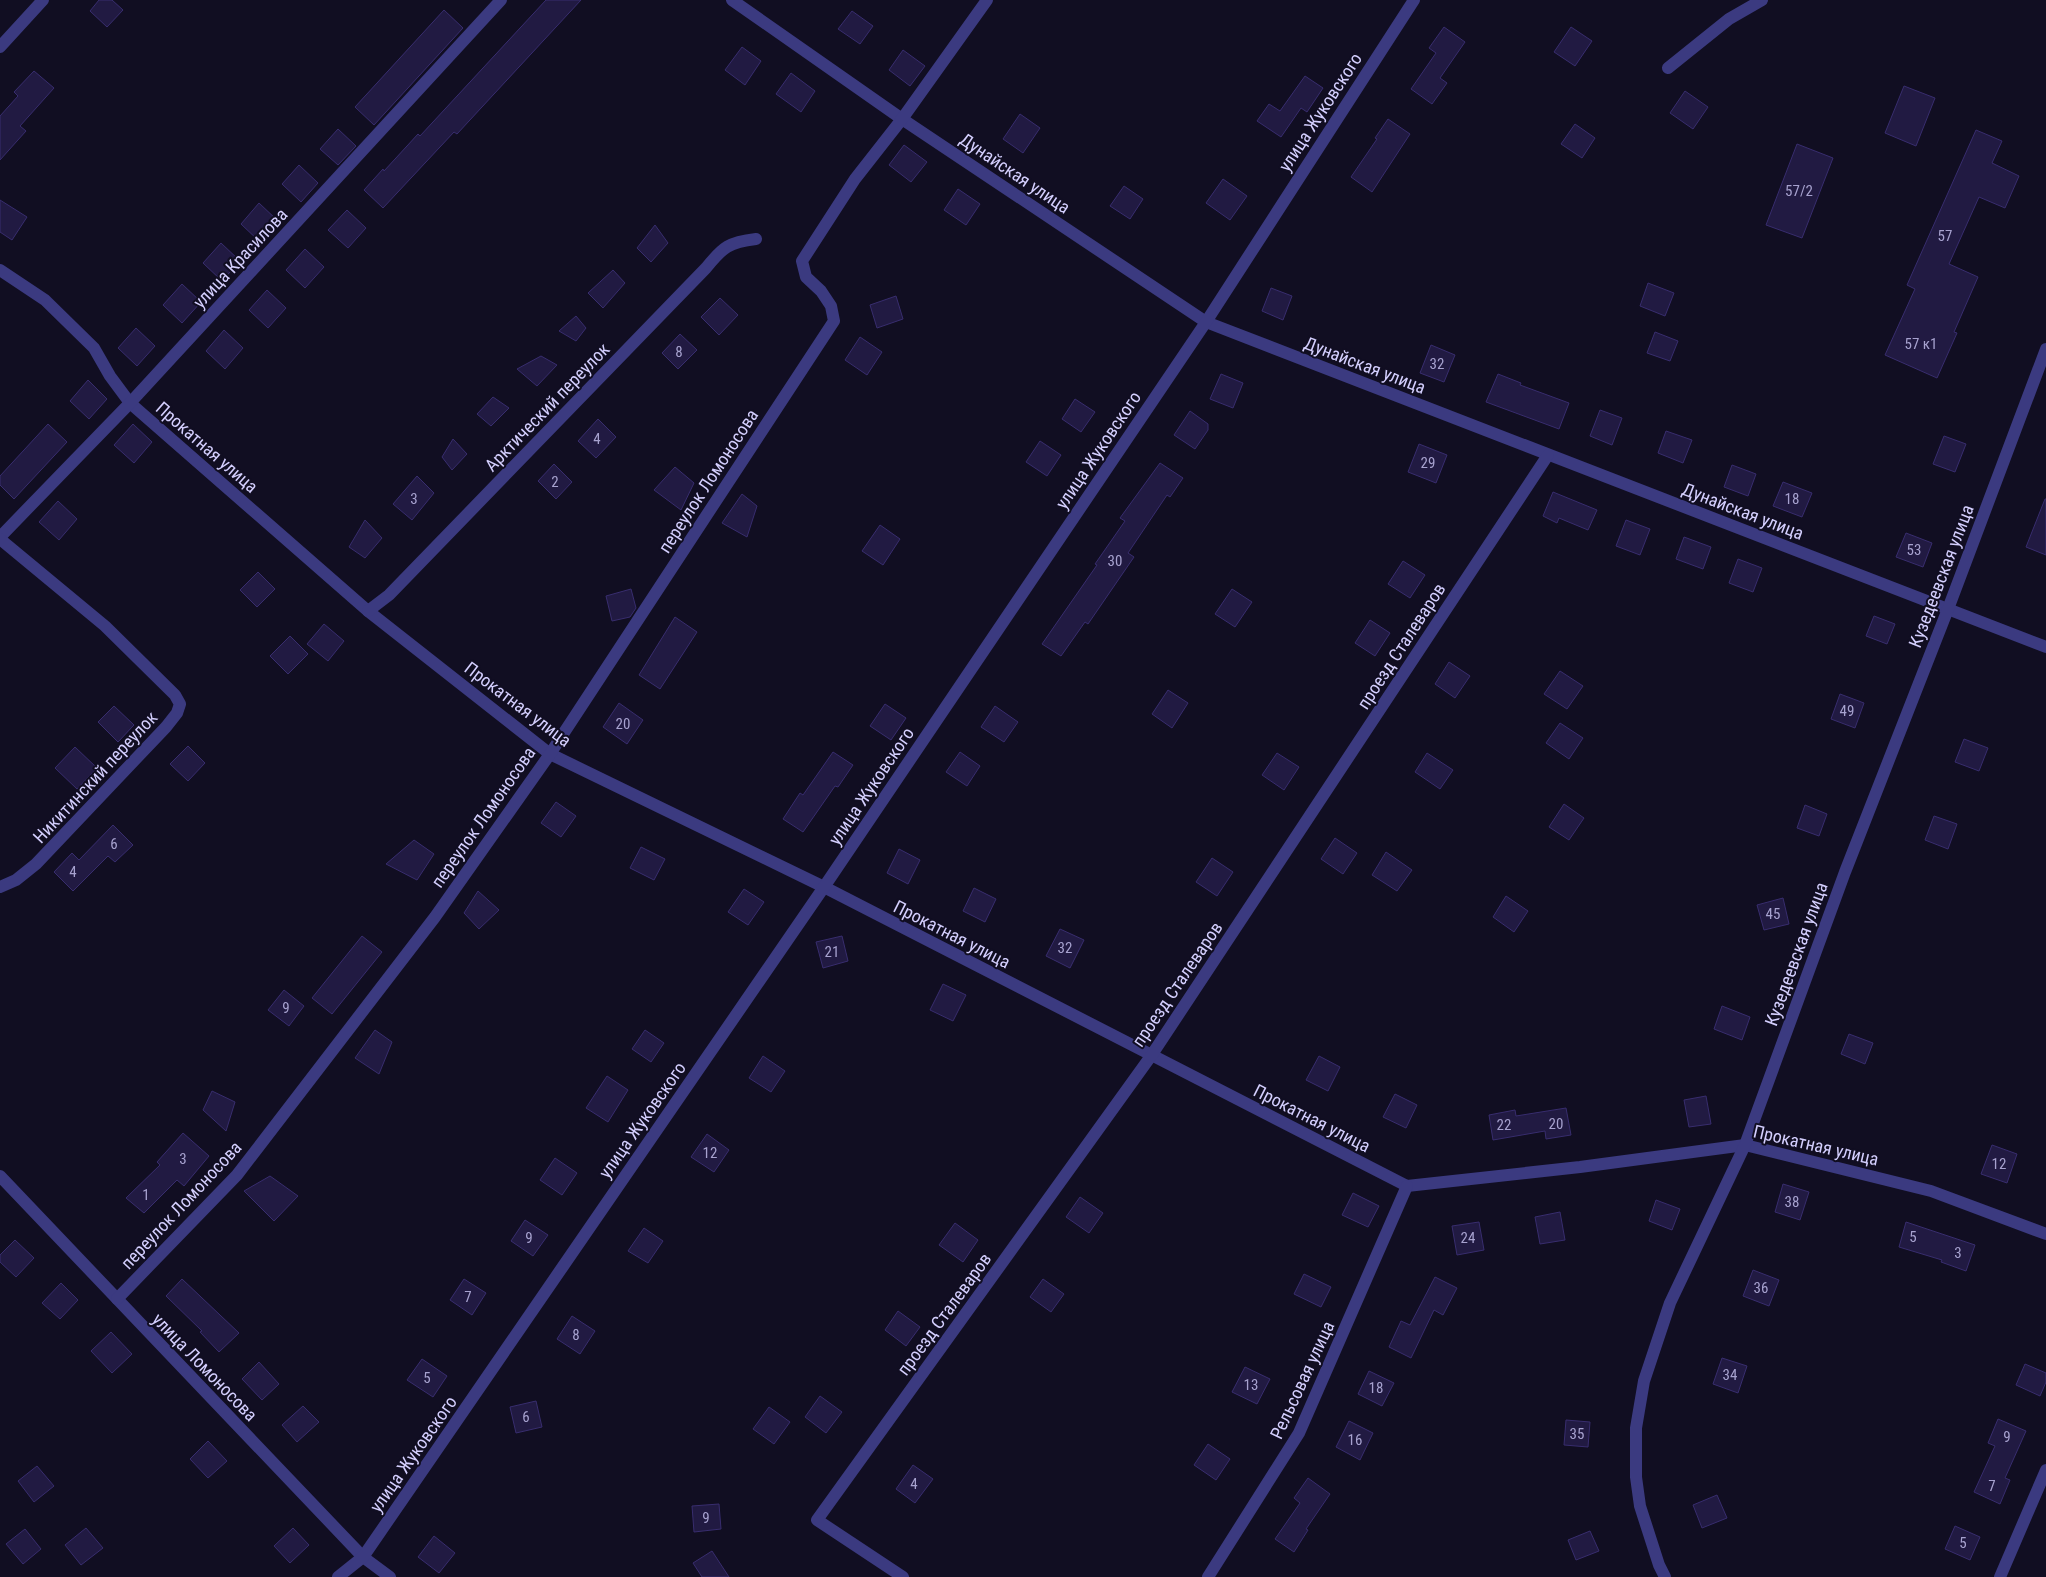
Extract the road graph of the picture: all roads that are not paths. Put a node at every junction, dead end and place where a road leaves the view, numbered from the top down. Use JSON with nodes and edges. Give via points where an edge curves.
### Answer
{"nodes":[{"id":1,"x":43,"y":0,"type":"edge"},
{"id":2,"x":501,"y":0,"type":"edge"},
{"id":3,"x":732,"y":0,"type":"edge"},
{"id":4,"x":987,"y":0,"type":"edge"},
{"id":5,"x":1414,"y":0,"type":"edge"},
{"id":6,"x":1762,"y":0,"type":"edge"},
{"id":7,"x":0,"y":46,"type":"edge"},
{"id":8,"x":1668,"y":68,"type":"dead end"},
{"id":9,"x":902,"y":119,"type":"junction"},
{"id":10,"x":756,"y":240,"type":"dead end"},
{"id":11,"x":0,"y":270,"type":"edge"},
{"id":12,"x":1206,"y":322,"type":"junction"},
{"id":13,"x":2046,"y":349,"type":"edge"},
{"id":14,"x":130,"y":403,"type":"junction"},
{"id":15,"x":1548,"y":455,"type":"junction"},
{"id":16,"x":0,"y":538,"type":"edge"},
{"id":17,"x":1948,"y":609,"type":"junction"},
{"id":18,"x":368,"y":611,"type":"junction"},
{"id":19,"x":2046,"y":648,"type":"edge"},
{"id":20,"x":550,"y":754,"type":"junction"},
{"id":21,"x":0,"y":886,"type":"edge"},
{"id":22,"x":824,"y":887,"type":"junction"},
{"id":23,"x":1151,"y":1056,"type":"junction"},
{"id":24,"x":1745,"y":1145,"type":"junction"},
{"id":25,"x":0,"y":1176,"type":"edge"},
{"id":26,"x":1407,"y":1186,"type":"junction"},
{"id":27,"x":2046,"y":1234,"type":"edge"},
{"id":28,"x":117,"y":1299,"type":"junction"},
{"id":29,"x":2046,"y":1470,"type":"edge"},
{"id":30,"x":363,"y":1557,"type":"junction"},
{"id":31,"x":338,"y":1577,"type":"edge"},
{"id":32,"x":390,"y":1577,"type":"edge"},
{"id":33,"x":903,"y":1577,"type":"edge"},
{"id":34,"x":1208,"y":1577,"type":"edge"},
{"id":35,"x":1665,"y":1577,"type":"edge"},
{"id":36,"x":2000,"y":1577,"type":"edge"}],
"edges":[{"from":1,"to":7,"type":"street"},
{"from":2,"to":14,"type":"street","name":"улица Красилова"},
{"from":3,"to":9,"type":"street","name":"Дунайская улица"},
{"from":4,"to":9,"type":"street"},
{"from":5,"to":12,"type":"street","name":"улица Жуковского"},
{"from":6,"to":8,"type":"street","via":[[1729,19]]},
{"from":9,"to":12,"type":"street","name":"Дунайская улица"},
{"from":9,"to":20,"type":"street","name":"переулок Ломоносова","via":[[855,179],[802,261],[806,277],[831,306],[834,321]]},
{"from":10,"to":18,"type":"street","name":"Арктический переулок","via":[[737,241],[720,251],[396,588]]},
{"from":11,"to":14,"type":"street","name":"Прокатная улица","via":[[45,300],[94,348]]},
{"from":12,"to":15,"type":"street","name":"Дунайская улица"},
{"from":12,"to":22,"type":"street","name":"улица Жуковского"},
{"from":13,"to":17,"type":"street","name":"Кузедеевская улица"},
{"from":14,"to":16,"type":"street","name":"улица Красилова"},
{"from":14,"to":18,"type":"street","name":"Прокатная улица"},
{"from":15,"to":17,"type":"street","name":"Дунайская улица"},
{"from":15,"to":23,"type":"street","name":"проезд Сталеваров"},
{"from":16,"to":21,"type":"street","name":"Никитинский переулок","via":[[105,626],[175,695],[180,704],[166,727],[36,864],[16,880]]},
{"from":17,"to":19,"type":"street","name":"Дунайская улица"},
{"from":17,"to":24,"type":"street","name":"Кузедеевская улица","via":[[1845,872]]},
{"from":18,"to":20,"type":"street","name":"Прокатная улица"},
{"from":20,"to":22,"type":"street","name":"Прокатная улица"},
{"from":20,"to":28,"type":"street","name":"переулок Ломоносова","via":[[435,917],[237,1175]]},
{"from":22,"to":23,"type":"street","name":"Прокатная улица"},
{"from":22,"to":30,"type":"street","name":"улица Жуковского"},
{"from":23,"to":26,"type":"street","name":"Прокатная улица"},
{"from":23,"to":33,"type":"street","name":"проезд Сталеваров","via":[[817,1520]]},
{"from":24,"to":26,"type":"street","name":"Прокатная улица"},
{"from":24,"to":27,"type":"street","name":"Прокатная улица","via":[[1931,1191]]},
{"from":24,"to":35,"type":"street","name":"Кузедеевская улица","via":[[1670,1303],[1644,1381],[1636,1428],[1636,1478],[1640,1506]]},
{"from":25,"to":28,"type":"street","name":"улица Ломоносова"},
{"from":26,"to":34,"type":"street","name":"Рельсовая улица","via":[[1300,1433]]},
{"from":28,"to":30,"type":"street","name":"улица Ломоносова"},
{"from":29,"to":36,"type":"street"},
{"from":30,"to":31,"type":"street","name":"улица Жуковского"},
{"from":30,"to":32,"type":"street","name":"улица Ломоносова"}]}
